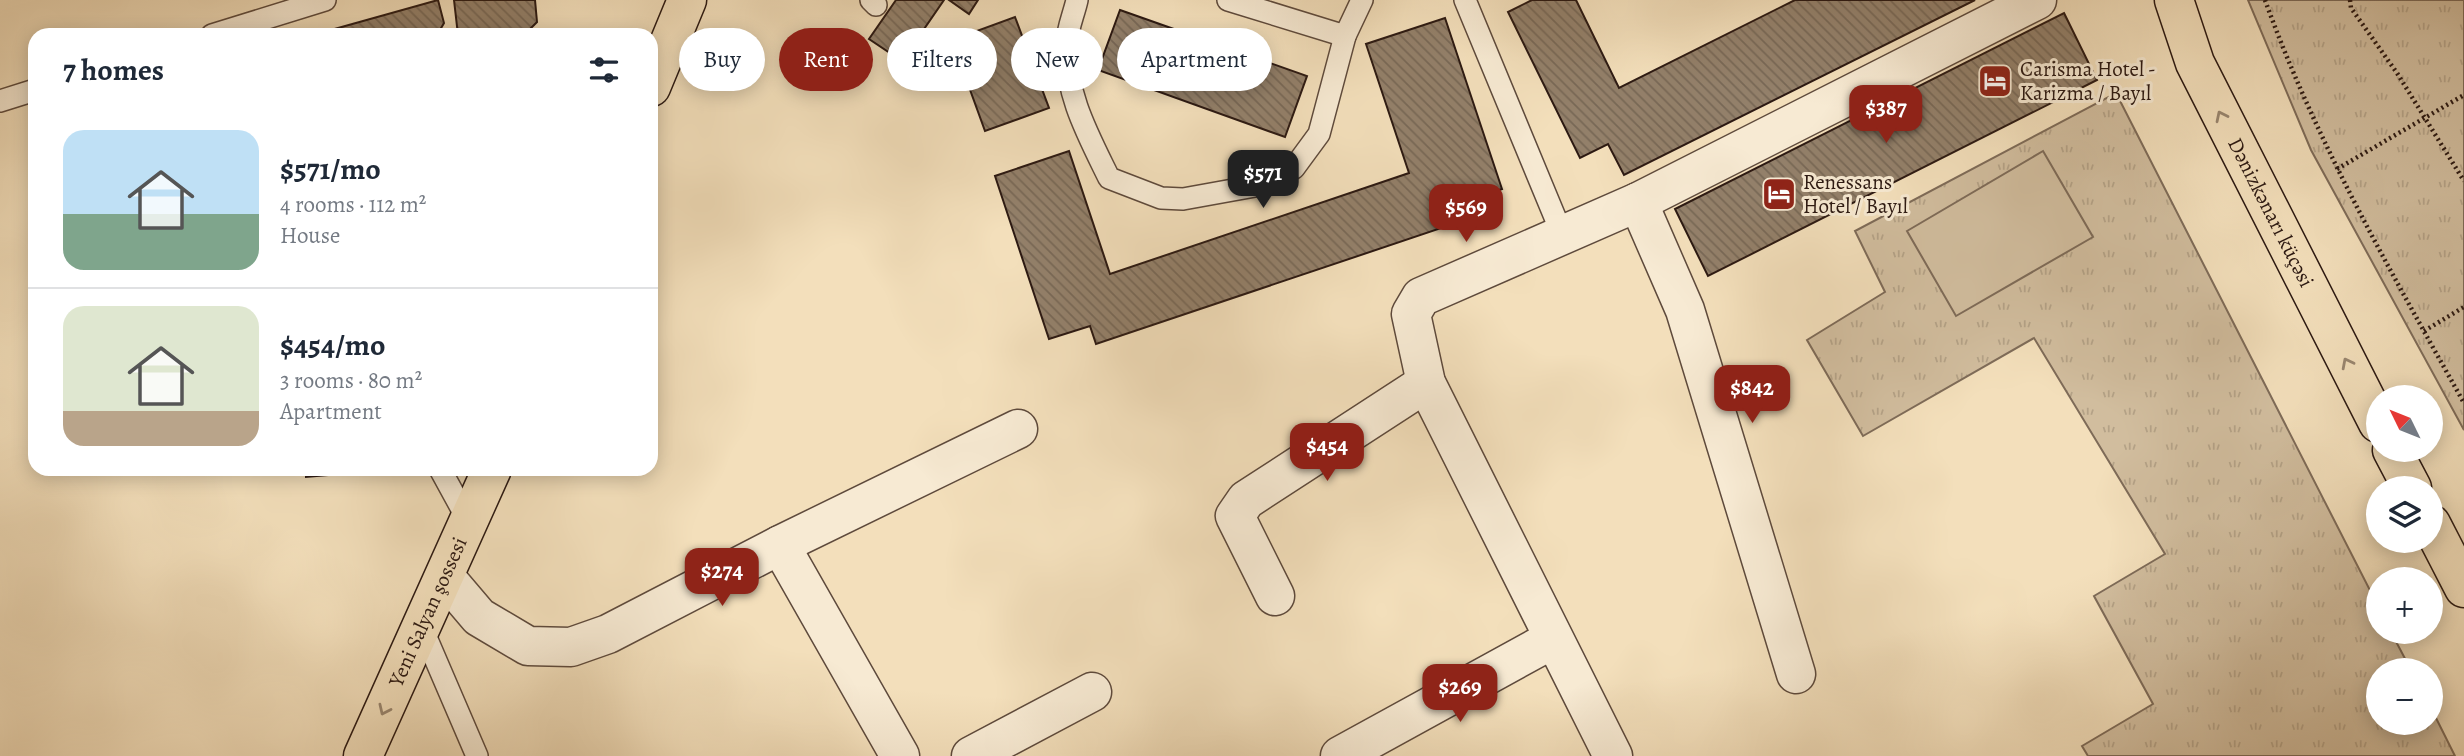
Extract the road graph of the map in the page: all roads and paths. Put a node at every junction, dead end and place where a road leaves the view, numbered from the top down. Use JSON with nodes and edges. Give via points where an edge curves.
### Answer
{"nodes":[{"id":1,"x":325,"y":0,"type":"edge"},
{"id":2,"x":686,"y":0,"type":"edge"},
{"id":3,"x":1077,"y":0,"type":"edge"},
{"id":4,"x":1228,"y":0,"type":"edge"},
{"id":5,"x":1362,"y":0,"type":"edge"},
{"id":6,"x":1465,"y":0,"type":"edge"},
{"id":7,"x":2037,"y":0,"type":"edge"},
{"id":8,"x":2174,"y":0,"type":"edge"},
{"id":9,"x":2264,"y":0,"type":"edge"},
{"id":10,"x":2350,"y":0,"type":"edge"},
{"id":11,"x":235,"y":28,"type":"edge"},
{"id":12,"x":658,"y":32,"type":"edge"},
{"id":13,"x":1345,"y":36,"type":"junction"},
{"id":14,"x":658,"y":70,"type":"edge"},
{"id":15,"x":28,"y":92,"type":"edge"},
{"id":16,"x":2464,"y":95,"type":"edge"},
{"id":17,"x":0,"y":101,"type":"edge"},
{"id":18,"x":2424,"y":118,"type":"junction"},
{"id":19,"x":2337,"y":169,"type":"junction"},
{"id":20,"x":2464,"y":181,"type":"edge"},
{"id":21,"x":1638,"y":202,"type":"junction"},
{"id":22,"x":1562,"y":234,"type":"junction"},
{"id":23,"x":2464,"y":307,"type":"edge"},
{"id":24,"x":2424,"y":331,"type":"junction"},
{"id":25,"x":1426,"y":383,"type":"junction"},
{"id":26,"x":2366,"y":399,"type":"edge"},
{"id":27,"x":2464,"y":403,"type":"edge"},
{"id":28,"x":1018,"y":429,"type":"dead end"},
{"id":29,"x":444,"y":476,"type":"edge"},
{"id":30,"x":489,"y":476,"type":"edge"},
{"id":31,"x":470,"y":522,"type":"junction"},
{"id":32,"x":780,"y":545,"type":"junction"},
{"id":33,"x":2443,"y":547,"type":"edge"},
{"id":34,"x":445,"y":577,"type":"junction"},
{"id":35,"x":2464,"y":588,"type":"edge"},
{"id":36,"x":1275,"y":596,"type":"dead end"},
{"id":37,"x":422,"y":628,"type":"junction"},
{"id":38,"x":1553,"y":639,"type":"junction"},
{"id":39,"x":1796,"y":674,"type":"dead end"},
{"id":40,"x":1092,"y":692,"type":"dead end"},
{"id":41,"x":363,"y":756,"type":"edge"},
{"id":42,"x":477,"y":756,"type":"edge"},
{"id":43,"x":900,"y":756,"type":"edge"},
{"id":44,"x":971,"y":756,"type":"edge"},
{"id":45,"x":1339,"y":756,"type":"edge"},
{"id":46,"x":1613,"y":756,"type":"edge"}],
"edges":[{"from":1,"to":11,"type":"lane"},
{"from":2,"to":12,"type":"lane"},
{"from":2,"to":14,"type":"highway"},
{"from":3,"to":13,"type":"lane","via":[[1067,40],[1067,74],[1083,124],[1109,178],[1161,198],[1183,199],[1255,186],[1294,168],[1319,134]]},
{"from":4,"to":13,"type":"lane"},
{"from":5,"to":13,"type":"lane"},
{"from":6,"to":22,"type":"lane"},
{"from":7,"to":21,"type":"street"},
{"from":26,"to":8,"type":"highway","name":"Dənizkənarı küçəsi","one_way":true,"via":[[2195,63]]},
{"from":9,"to":19,"type":"path"},
{"from":10,"to":18,"type":"path"},
{"from":15,"to":17,"type":"lane"},
{"from":16,"to":18,"type":"path"},
{"from":18,"to":19,"type":"path"},
{"from":18,"to":20,"type":"path"},
{"from":19,"to":24,"type":"path"},
{"from":21,"to":22,"type":"street"},
{"from":21,"to":39,"type":"street","via":[[1685,310]]},
{"from":22,"to":25,"type":"street","via":[[1421,297],[1411,314]]},
{"from":23,"to":24,"type":"path"},
{"from":24,"to":27,"type":"path"},
{"from":25,"to":36,"type":"street","via":[[1246,500],[1236,516]]},
{"from":25,"to":38,"type":"street"},
{"from":28,"to":32,"type":"street"},
{"from":29,"to":31,"type":"lane"},
{"from":30,"to":31,"type":"highway","name":"Yeni Salyan şossesi"},
{"from":31,"to":34,"type":"highway","name":"Yeni Salyan şossesi"},
{"from":32,"to":34,"type":"street","via":[[608,634],[571,647],[528,646],[479,617]]},
{"from":32,"to":43,"type":"street"},
{"from":33,"to":35,"type":"highway"},
{"from":34,"to":37,"type":"highway","name":"Yeni Salyan şossesi"},
{"from":37,"to":41,"type":"highway","name":"Yeni Salyan şossesi","one_way":true},
{"from":37,"to":42,"type":"lane"},
{"from":38,"to":45,"type":"street"},
{"from":38,"to":46,"type":"street"},
{"from":40,"to":44,"type":"street"}]}
